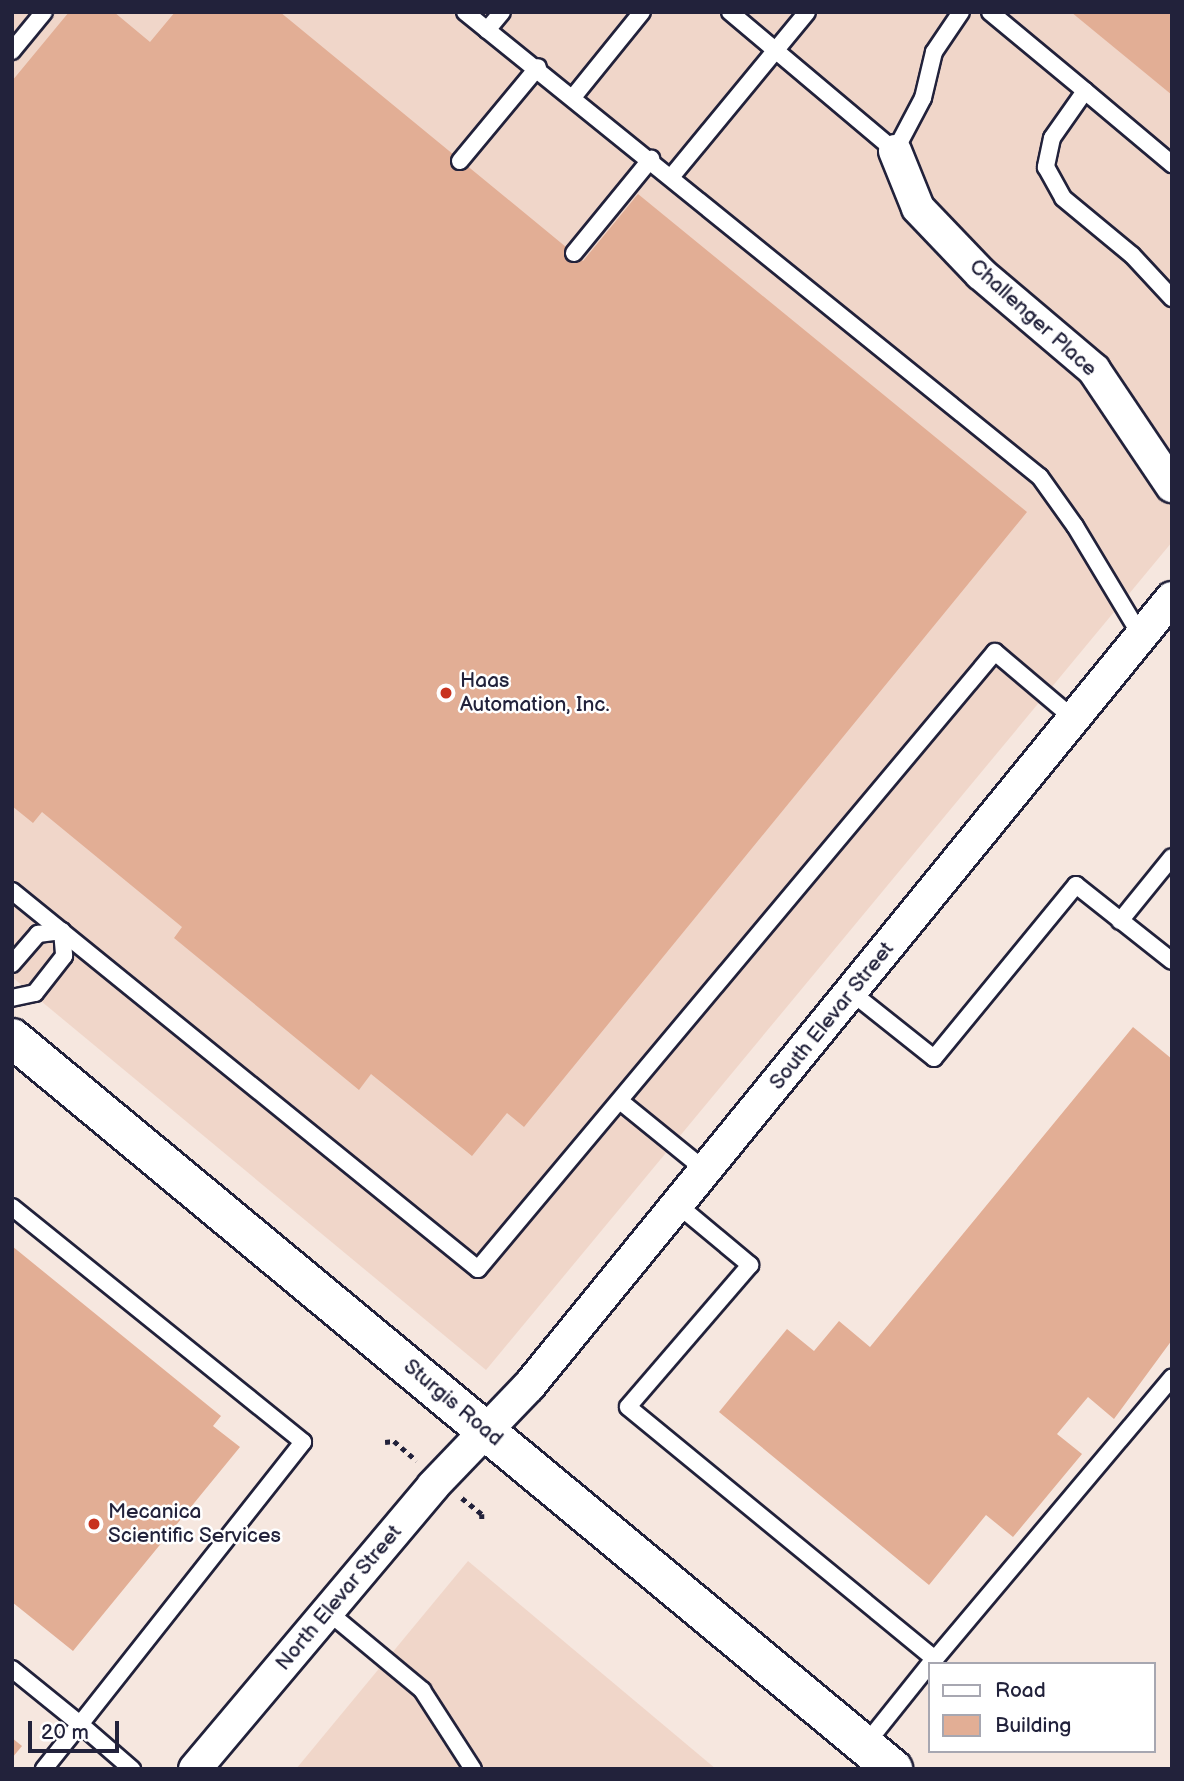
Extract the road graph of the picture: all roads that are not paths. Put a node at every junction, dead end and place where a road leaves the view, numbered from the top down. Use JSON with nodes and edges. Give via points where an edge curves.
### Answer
{"nodes":[{"id":1,"x":44,"y":12,"type":"edge"},
{"id":2,"x":465,"y":12,"type":"edge"},
{"id":3,"x":502,"y":12,"type":"edge"},
{"id":4,"x":642,"y":12,"type":"edge"},
{"id":5,"x":730,"y":12,"type":"edge"},
{"id":6,"x":807,"y":12,"type":"edge"},
{"id":7,"x":961,"y":12,"type":"edge"},
{"id":8,"x":990,"y":12,"type":"edge"},
{"id":9,"x":487,"y":30,"type":"junction"},
{"id":10,"x":775,"y":50,"type":"junction"},
{"id":11,"x":12,"y":51,"type":"edge"},
{"id":12,"x":538,"y":67,"type":"junction"},
{"id":13,"x":1084,"y":91,"type":"junction"},
{"id":14,"x":574,"y":96,"type":"junction"},
{"id":15,"x":895,"y":151,"type":"junction"},
{"id":16,"x":652,"y":159,"type":"junction"},
{"id":17,"x":460,"y":161,"type":"dead end"},
{"id":18,"x":1172,"y":164,"type":"edge"},
{"id":19,"x":672,"y":176,"type":"junction"},
{"id":20,"x":574,"y":253,"type":"dead end"},
{"id":21,"x":1172,"y":298,"type":"edge"},
{"id":22,"x":1172,"y":486,"type":"edge"},
{"id":23,"x":1172,"y":598,"type":"edge"},
{"id":24,"x":1140,"y":634,"type":"junction"},
{"id":25,"x":1074,"y":719,"type":"junction"},
{"id":26,"x":1172,"y":857,"type":"edge"},
{"id":27,"x":12,"y":891,"type":"edge"},
{"id":28,"x":1120,"y":920,"type":"junction"},
{"id":29,"x":62,"y":931,"type":"junction"},
{"id":30,"x":1172,"y":961,"type":"edge"},
{"id":31,"x":12,"y":964,"type":"edge"},
{"id":32,"x":851,"y":992,"type":"junction"},
{"id":33,"x":12,"y":998,"type":"edge"},
{"id":34,"x":12,"y":1038,"type":"edge"},
{"id":35,"x":620,"y":1101,"type":"junction"},
{"id":36,"x":706,"y":1171,"type":"junction"},
{"id":37,"x":678,"y":1205,"type":"junction"},
{"id":38,"x":12,"y":1208,"type":"edge"},
{"id":39,"x":1172,"y":1378,"type":"edge"},
{"id":40,"x":486,"y":1430,"type":"junction"},
{"id":41,"x":327,"y":1611,"type":"junction"},
{"id":42,"x":932,"y":1662,"type":"edge"},
{"id":43,"x":12,"y":1669,"type":"edge"},
{"id":44,"x":928,"y":1669,"type":"edge"},
{"id":45,"x":79,"y":1724,"type":"junction"},
{"id":46,"x":879,"y":1757,"type":"edge"},
{"id":47,"x":44,"y":1769,"type":"edge"},
{"id":48,"x":132,"y":1769,"type":"edge"},
{"id":49,"x":195,"y":1769,"type":"edge"},
{"id":50,"x":473,"y":1769,"type":"edge"}],
"edges":[{"from":1,"to":11,"type":"lane"},
{"from":2,"to":9,"type":"lane"},
{"from":3,"to":9,"type":"lane"},
{"from":4,"to":14,"type":"lane"},
{"from":5,"to":10,"type":"lane"},
{"from":6,"to":10,"type":"lane"},
{"from":7,"to":15,"type":"lane","via":[[934,52],[923,99]]},
{"from":8,"to":13,"type":"lane"},
{"from":9,"to":12,"type":"lane"},
{"from":10,"to":15,"type":"lane"},
{"from":10,"to":19,"type":"lane"},
{"from":12,"to":14,"type":"lane"},
{"from":12,"to":17,"type":"lane"},
{"from":13,"to":18,"type":"lane"},
{"from":13,"to":21,"type":"lane","via":[[1052,138],[1046,167],[1063,198],[1132,255]]},
{"from":14,"to":16,"type":"lane"},
{"from":15,"to":22,"type":"street","name":"Challenger Place","via":[[918,208],[981,274],[1094,370]]},
{"from":16,"to":19,"type":"lane"},
{"from":16,"to":20,"type":"lane"},
{"from":19,"to":24,"type":"lane","via":[[1040,477]]},
{"from":23,"to":24,"type":"street","name":"South Elevar Street"},
{"from":24,"to":25,"type":"street","name":"South Elevar Street"},
{"from":25,"to":32,"type":"street","name":"South Elevar Street"},
{"from":25,"to":35,"type":"lane","via":[[995,652]]},
{"from":26,"to":28,"type":"lane"},
{"from":27,"to":29,"type":"lane"},
{"from":28,"to":30,"type":"lane"},
{"from":28,"to":32,"type":"lane","via":[[1076,885],[934,1058]]},
{"from":29,"to":31,"type":"lane","via":[[38,934]]},
{"from":29,"to":33,"type":"lane","via":[[64,956],[35,993]]},
{"from":29,"to":35,"type":"lane","via":[[478,1269]]},
{"from":32,"to":36,"type":"street","name":"South Elevar Street"},
{"from":34,"to":40,"type":"street","name":"Sturgis Road"},
{"from":35,"to":36,"type":"lane"},
{"from":36,"to":37,"type":"street","name":"South Elevar Street"},
{"from":37,"to":40,"type":"street","name":"South Elevar Street","via":[[529,1386]]},
{"from":37,"to":42,"type":"lane","via":[[750,1265],[628,1407]]},
{"from":38,"to":45,"type":"lane","via":[[303,1443]]},
{"from":39,"to":42,"type":"lane"},
{"from":40,"to":41,"type":"street","name":"North Elevar Street"},
{"from":40,"to":46,"type":"street","name":"Sturgis Road"},
{"from":41,"to":49,"type":"street","name":"North Elevar Street"},
{"from":41,"to":50,"type":"lane","via":[[422,1690]]},
{"from":43,"to":45,"type":"lane"},
{"from":44,"to":46,"type":"lane"},
{"from":45,"to":47,"type":"lane"},
{"from":45,"to":48,"type":"lane"}]}
